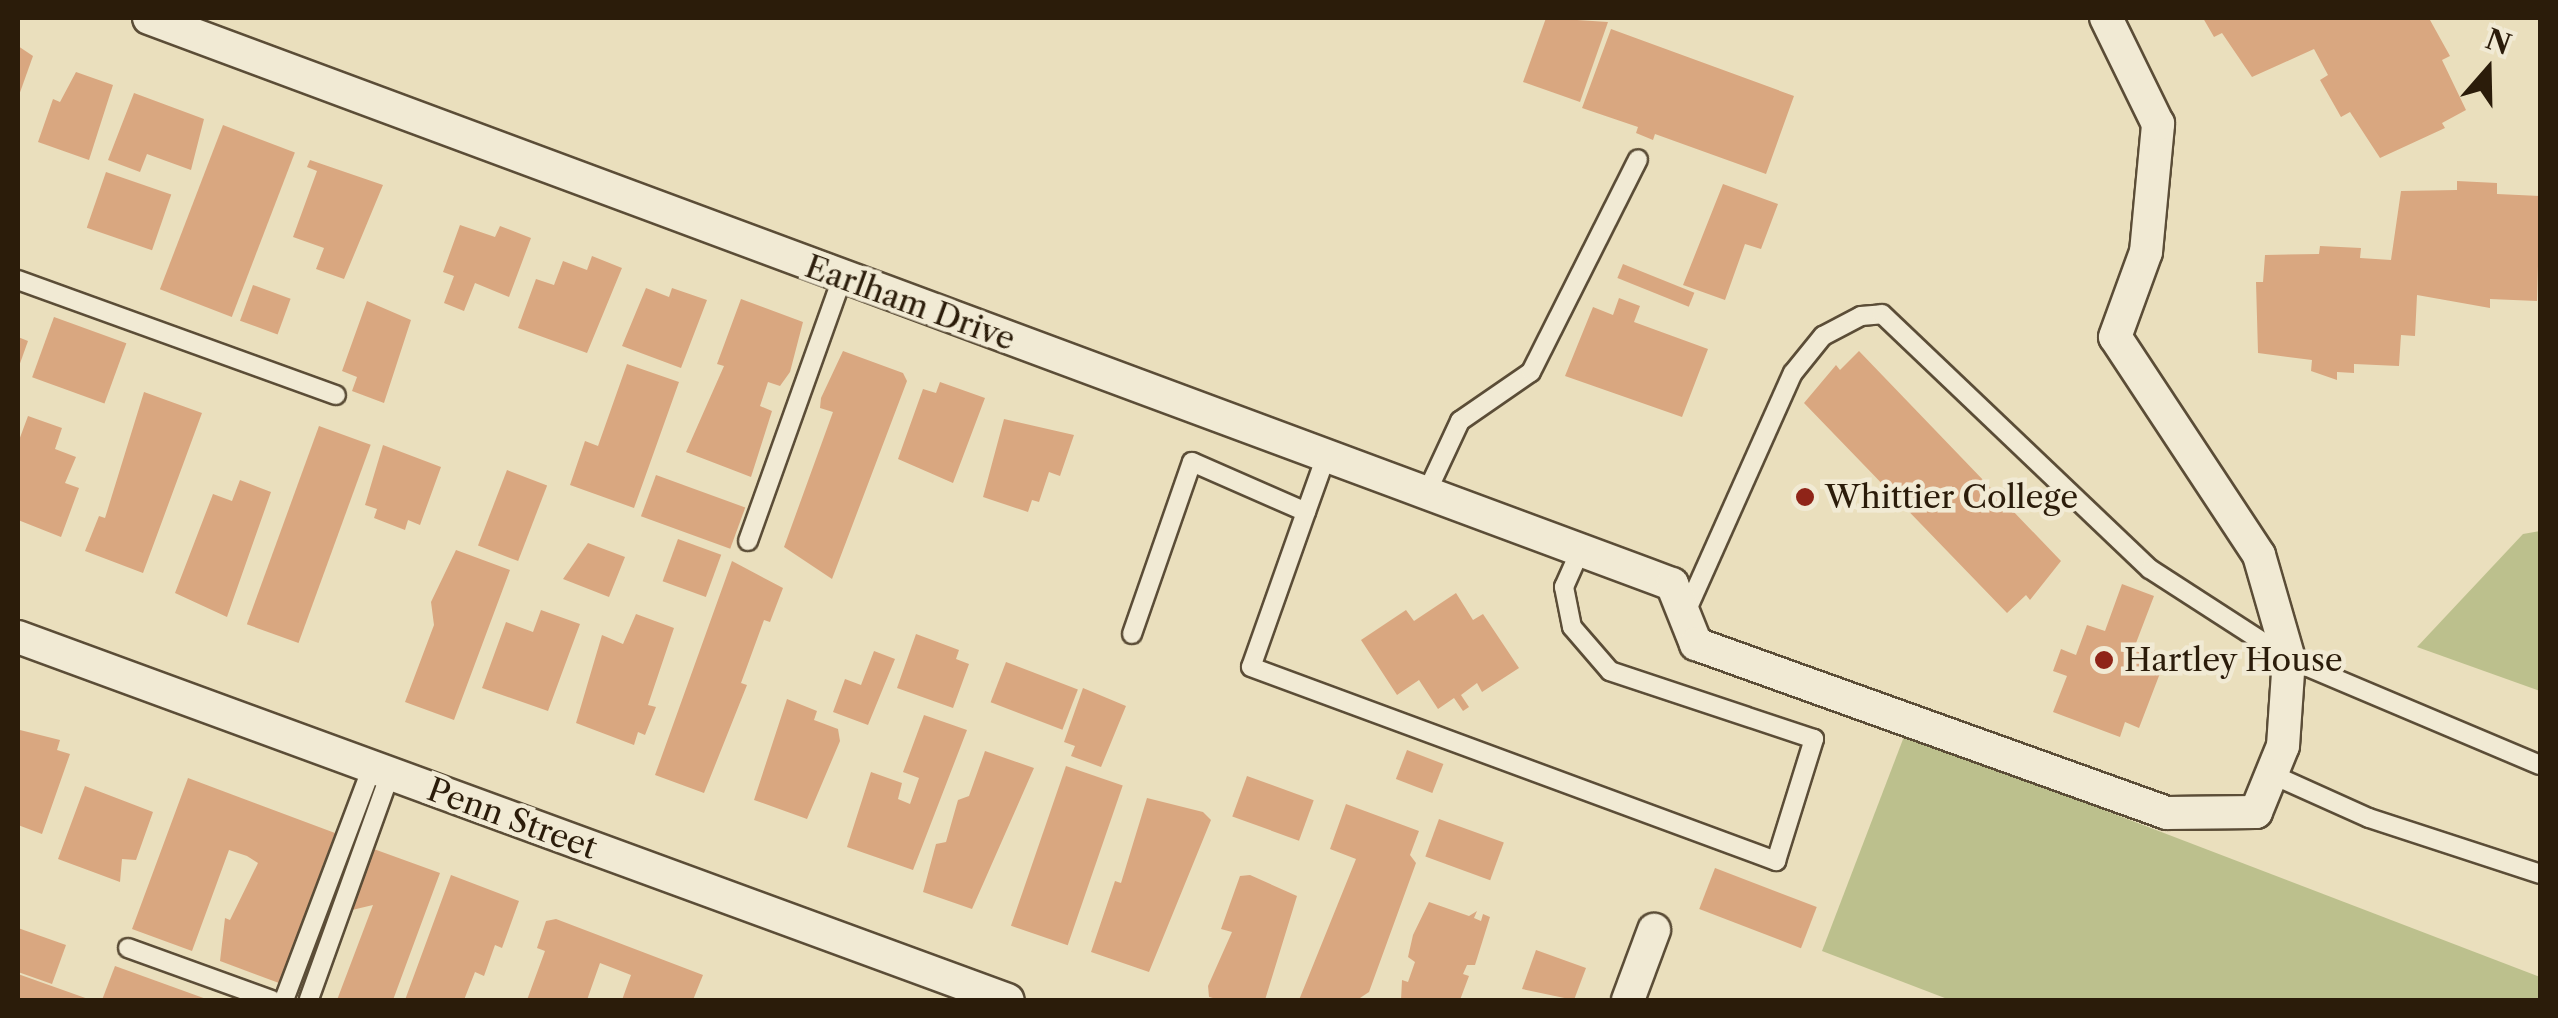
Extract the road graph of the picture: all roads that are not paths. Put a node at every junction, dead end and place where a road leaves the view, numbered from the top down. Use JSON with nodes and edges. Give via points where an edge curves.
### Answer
{"nodes":[{"id":1,"x":150,"y":18,"type":"edge"},
{"id":2,"x":2106,"y":18,"type":"edge"},
{"id":3,"x":1638,"y":160,"type":"dead end"},
{"id":4,"x":842,"y":278,"type":"junction"},
{"id":5,"x":18,"y":280,"type":"edge"},
{"id":6,"x":336,"y":395,"type":"dead end"},
{"id":7,"x":1326,"y":456,"type":"junction"},
{"id":8,"x":1426,"y":494,"type":"junction"},
{"id":9,"x":1306,"y":512,"type":"junction"},
{"id":10,"x":748,"y":541,"type":"dead end"},
{"id":11,"x":1580,"y":551,"type":"junction"},
{"id":12,"x":1684,"y":615,"type":"junction"},
{"id":13,"x":1132,"y":634,"type":"dead end"},
{"id":14,"x":18,"y":637,"type":"edge"},
{"id":15,"x":2290,"y":659,"type":"junction"},
{"id":16,"x":2540,"y":764,"type":"edge"},
{"id":17,"x":381,"y":771,"type":"junction"},
{"id":18,"x":2272,"y":774,"type":"junction"},
{"id":19,"x":2540,"y":874,"type":"edge"},
{"id":20,"x":1654,"y":930,"type":"dead end"},
{"id":21,"x":128,"y":948,"type":"dead end"},
{"id":22,"x":308,"y":999,"type":"edge"},
{"id":23,"x":272,"y":1000,"type":"edge"},
{"id":24,"x":284,"y":1000,"type":"edge"},
{"id":25,"x":1008,"y":1000,"type":"edge"},
{"id":26,"x":1628,"y":1000,"type":"edge"}],
"edges":[{"from":1,"to":4,"type":"street","name":"Earlham Drive"},
{"from":2,"to":15,"type":"street","via":[[2158,124],[2146,252],[2116,337],[2259,555]]},
{"from":3,"to":8,"type":"lane","via":[[1531,372],[1460,420]]},
{"from":4,"to":7,"type":"street","name":"Earlham Drive"},
{"from":4,"to":10,"type":"lane"},
{"from":5,"to":6,"type":"lane"},
{"from":7,"to":8,"type":"street","name":"Earlham Drive"},
{"from":7,"to":9,"type":"lane"},
{"from":8,"to":11,"type":"street","name":"Earlham Drive"},
{"from":9,"to":11,"type":"lane","via":[[1251,666],[1776,862],[1814,739],[1610,671],[1572,627],[1564,587]]},
{"from":9,"to":13,"type":"lane","via":[[1192,462]]},
{"from":11,"to":12,"type":"street","name":"Earlham Drive","via":[[1672,584]]},
{"from":12,"to":15,"type":"lane","via":[[1794,373],[1823,336],[1861,316],[1882,314],[2150,569]]},
{"from":12,"to":18,"type":"street","via":[[1696,644],[2167,813],[2256,812]]},
{"from":14,"to":17,"type":"street","name":"Penn Street"},
{"from":15,"to":16,"type":"lane"},
{"from":15,"to":18,"type":"street","via":[[2283,746]]},
{"from":17,"to":22,"type":"lane"},
{"from":17,"to":24,"type":"lane"},
{"from":17,"to":25,"type":"street","name":"Penn Street"},
{"from":18,"to":19,"type":"lane","via":[[2369,818]]},
{"from":20,"to":26,"type":"street"},
{"from":21,"to":23,"type":"lane"}]}
